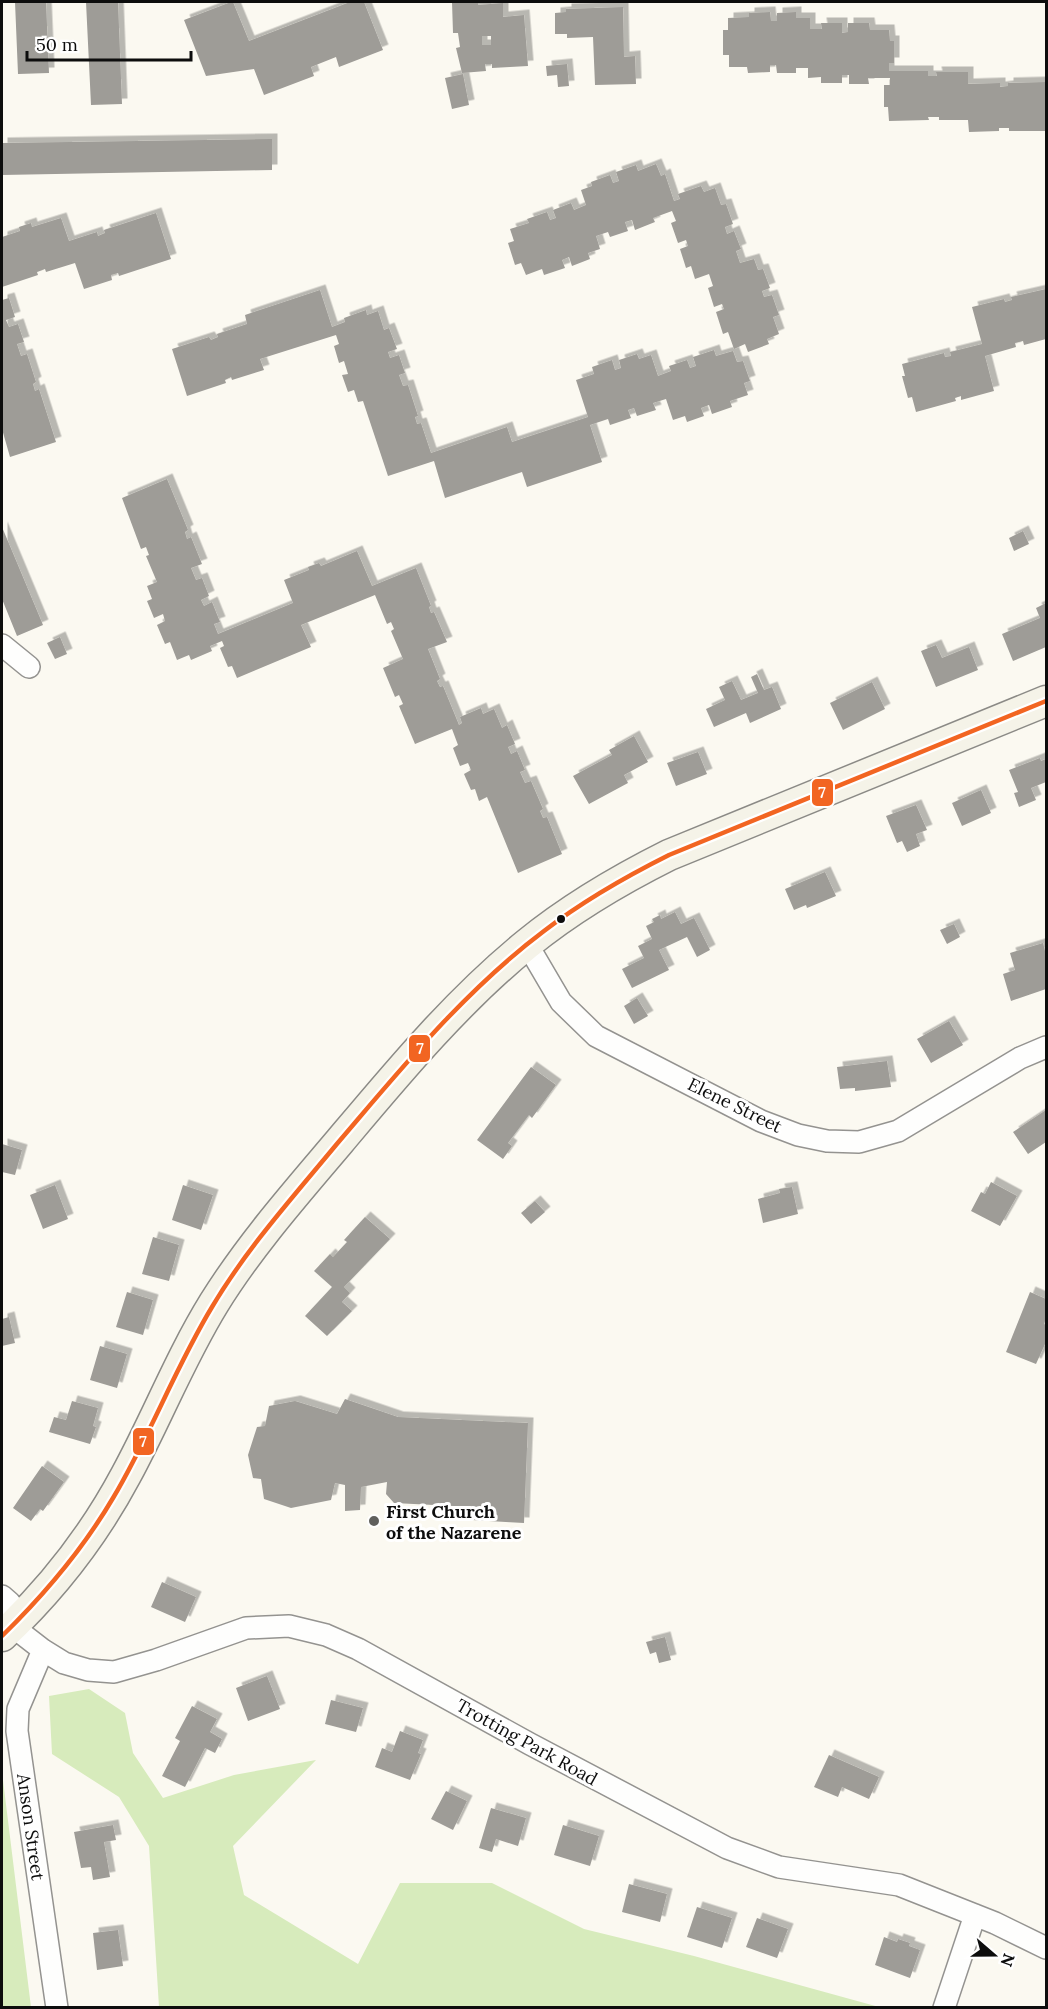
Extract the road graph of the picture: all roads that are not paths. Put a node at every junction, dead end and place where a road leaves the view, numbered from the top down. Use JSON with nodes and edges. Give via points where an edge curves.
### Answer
{"nodes":[{"id":1,"x":2,"y":645,"type":"edge"},
{"id":2,"x":29,"y":667,"type":"dead end"},
{"id":3,"x":1047,"y":701,"type":"edge"},
{"id":4,"x":527,"y":944,"type":"junction"},
{"id":5,"x":1047,"y":1047,"type":"edge"},
{"id":6,"x":2,"y":1596,"type":"edge"},
{"id":7,"x":5,"y":1629,"type":"edge"},
{"id":8,"x":43,"y":1650,"type":"junction"},
{"id":9,"x":975,"y":1915,"type":"junction"},
{"id":10,"x":1047,"y":1948,"type":"edge"},
{"id":11,"x":57,"y":2007,"type":"edge"},
{"id":12,"x":944,"y":2007,"type":"edge"}],
"edges":[{"from":1,"to":2,"type":"street"},
{"from":3,"to":4,"type":"main road","via":[[669,855],[599,893]]},
{"from":4,"to":5,"type":"street","name":"Elene Street","via":[[561,1002],[596,1036],[761,1121],[798,1135],[859,1142],[898,1131],[1010,1064]]},
{"from":4,"to":7,"type":"main road","via":[[430,1037],[264,1232],[214,1303],[126,1477],[100,1519],[61,1572]]},
{"from":6,"to":7,"type":"street","via":[[10,1603]]},
{"from":7,"to":8,"type":"street","name":"Trotting Park Road"},
{"from":8,"to":9,"type":"street","name":"Trotting Park Road","via":[[64,1663],[114,1672],[246,1628],[289,1626],[326,1635],[358,1648],[727,1848],[778,1867],[899,1884]]},
{"from":8,"to":11,"type":"street","name":"Anson Street","via":[[18,1709],[17,1731]]},
{"from":9,"to":10,"type":"street","name":"Trotting Park Road"},
{"from":9,"to":12,"type":"street"}]}
